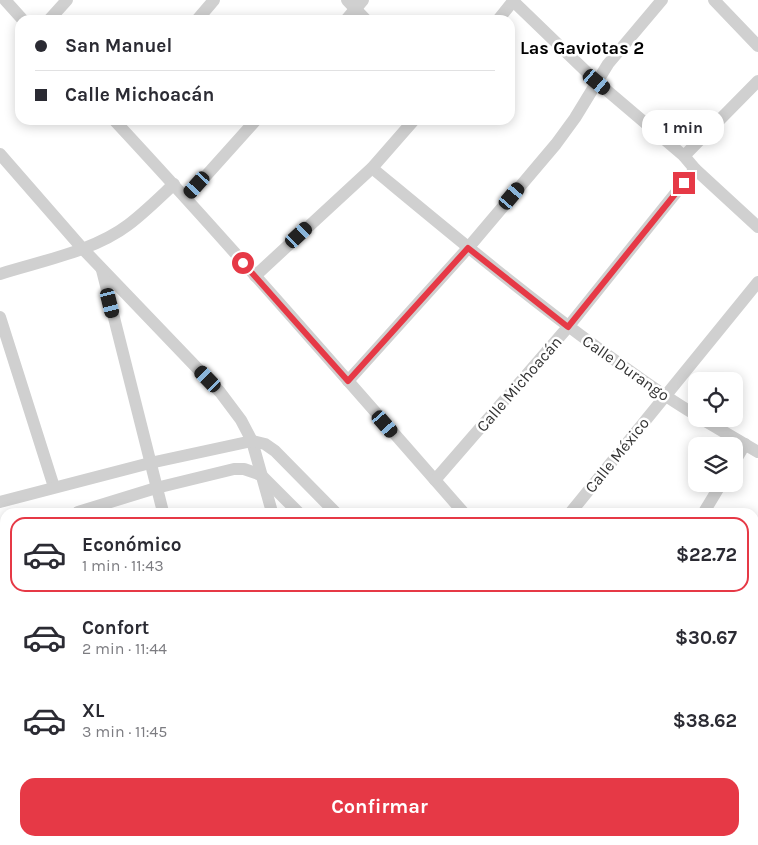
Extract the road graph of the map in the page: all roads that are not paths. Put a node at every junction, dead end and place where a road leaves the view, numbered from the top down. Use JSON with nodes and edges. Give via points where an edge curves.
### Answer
{"nodes":[{"id":1,"x":5,"y":0,"type":"edge"},
{"id":2,"x":67,"y":0,"type":"edge"},
{"id":3,"x":214,"y":0,"type":"edge"},
{"id":4,"x":662,"y":0,"type":"edge"},
{"id":5,"x":714,"y":0,"type":"edge"},
{"id":6,"x":514,"y":1,"type":"edge"},
{"id":7,"x":355,"y":3,"type":"edge"},
{"id":8,"x":18,"y":15,"type":"edge"},
{"id":9,"x":54,"y":15,"type":"edge"},
{"id":10,"x":201,"y":15,"type":"edge"},
{"id":11,"x":349,"y":15,"type":"edge"},
{"id":12,"x":363,"y":15,"type":"edge"},
{"id":13,"x":502,"y":15,"type":"edge"},
{"id":14,"x":758,"y":46,"type":"edge"},
{"id":15,"x":758,"y":81,"type":"edge"},
{"id":16,"x":597,"y":82,"type":"junction"},
{"id":17,"x":119,"y":125,"type":"edge"},
{"id":18,"x":252,"y":125,"type":"edge"},
{"id":19,"x":410,"y":125,"type":"edge"},
{"id":20,"x":0,"y":154,"type":"edge"},
{"id":21,"x":684,"y":156,"type":"junction"},
{"id":22,"x":372,"y":168,"type":"junction"},
{"id":23,"x":695,"y":168,"type":"junction"},
{"id":24,"x":174,"y":184,"type":"junction"},
{"id":25,"x":186,"y":198,"type":"junction"},
{"id":26,"x":758,"y":227,"type":"edge"},
{"id":27,"x":82,"y":248,"type":"junction"},
{"id":28,"x":468,"y":248,"type":"junction"},
{"id":29,"x":102,"y":268,"type":"junction"},
{"id":30,"x":0,"y":274,"type":"edge"},
{"id":31,"x":255,"y":276,"type":"junction"},
{"id":32,"x":758,"y":282,"type":"edge"},
{"id":33,"x":0,"y":317,"type":"edge"},
{"id":34,"x":568,"y":327,"type":"junction"},
{"id":35,"x":348,"y":381,"type":"junction"},
{"id":36,"x":665,"y":397,"type":"junction"},
{"id":37,"x":688,"y":410,"type":"edge"},
{"id":38,"x":716,"y":427,"type":"edge"},
{"id":39,"x":252,"y":441,"type":"junction"},
{"id":40,"x":745,"y":444,"type":"junction"},
{"id":41,"x":743,"y":447,"type":"edge"},
{"id":42,"x":758,"y":452,"type":"edge"},
{"id":43,"x":150,"y":463,"type":"junction"},
{"id":44,"x":261,"y":475,"type":"junction"},
{"id":45,"x":435,"y":480,"type":"junction"},
{"id":46,"x":54,"y":487,"type":"junction"},
{"id":47,"x":156,"y":488,"type":"junction"},
{"id":48,"x":716,"y":492,"type":"edge"},
{"id":49,"x":0,"y":502,"type":"edge"},
{"id":50,"x":91,"y":508,"type":"edge"},
{"id":51,"x":162,"y":508,"type":"edge"},
{"id":52,"x":271,"y":508,"type":"edge"},
{"id":53,"x":294,"y":508,"type":"edge"},
{"id":54,"x":331,"y":508,"type":"edge"},
{"id":55,"x":460,"y":508,"type":"edge"},
{"id":56,"x":574,"y":508,"type":"edge"},
{"id":57,"x":706,"y":508,"type":"edge"}],
"edges":[{"from":1,"to":8,"type":"street"},
{"from":2,"to":9,"type":"street"},
{"from":3,"to":10,"type":"street"},
{"from":4,"to":16,"type":"street","via":[[608,64]]},
{"from":5,"to":14,"type":"street"},
{"from":6,"to":13,"type":"street"},
{"from":6,"to":16,"type":"street"},
{"from":7,"to":11,"type":"street"},
{"from":7,"to":12,"type":"street"},
{"from":15,"to":21,"type":"street"},
{"from":16,"to":21,"type":"street"},
{"from":16,"to":28,"type":"street","via":[[556,144]]},
{"from":17,"to":24,"type":"street"},
{"from":18,"to":25,"type":"street"},
{"from":19,"to":22,"type":"street"},
{"from":20,"to":27,"type":"street"},
{"from":21,"to":23,"type":"street"},
{"from":22,"to":28,"type":"street","name":"Calle Durango"},
{"from":22,"to":31,"type":"street"},
{"from":23,"to":26,"type":"street"},
{"from":23,"to":34,"type":"street","name":"Calle Michoacán"},
{"from":24,"to":25,"type":"street"},
{"from":24,"to":27,"type":"street","via":[[127,226]]},
{"from":25,"to":31,"type":"street"},
{"from":27,"to":29,"type":"street"},
{"from":27,"to":30,"type":"street"},
{"from":28,"to":34,"type":"street","name":"Calle Durango"},
{"from":28,"to":35,"type":"street"},
{"from":29,"to":39,"type":"street","via":[[220,392]]},
{"from":29,"to":43,"type":"street"},
{"from":31,"to":35,"type":"street"},
{"from":32,"to":36,"type":"street","name":"Calle México"},
{"from":33,"to":46,"type":"street"},
{"from":34,"to":36,"type":"street","name":"Calle Durango"},
{"from":34,"to":45,"type":"street","name":"Calle Michoacán"},
{"from":35,"to":45,"type":"street"},
{"from":36,"to":37,"type":"street","name":"Calle Durango"},
{"from":36,"to":56,"type":"street","name":"Calle México"},
{"from":38,"to":40,"type":"street"},
{"from":39,"to":43,"type":"street"},
{"from":39,"to":44,"type":"street"},
{"from":39,"to":54,"type":"street","via":[[275,451]]},
{"from":40,"to":41,"type":"street"},
{"from":40,"to":42,"type":"street"},
{"from":43,"to":46,"type":"street"},
{"from":43,"to":47,"type":"street"},
{"from":44,"to":47,"type":"street","via":[[234,469]]},
{"from":44,"to":52,"type":"street"},
{"from":44,"to":53,"type":"street"},
{"from":45,"to":55,"type":"street"},
{"from":46,"to":49,"type":"street"},
{"from":47,"to":50,"type":"street"},
{"from":47,"to":51,"type":"street"},
{"from":48,"to":57,"type":"street"}]}
